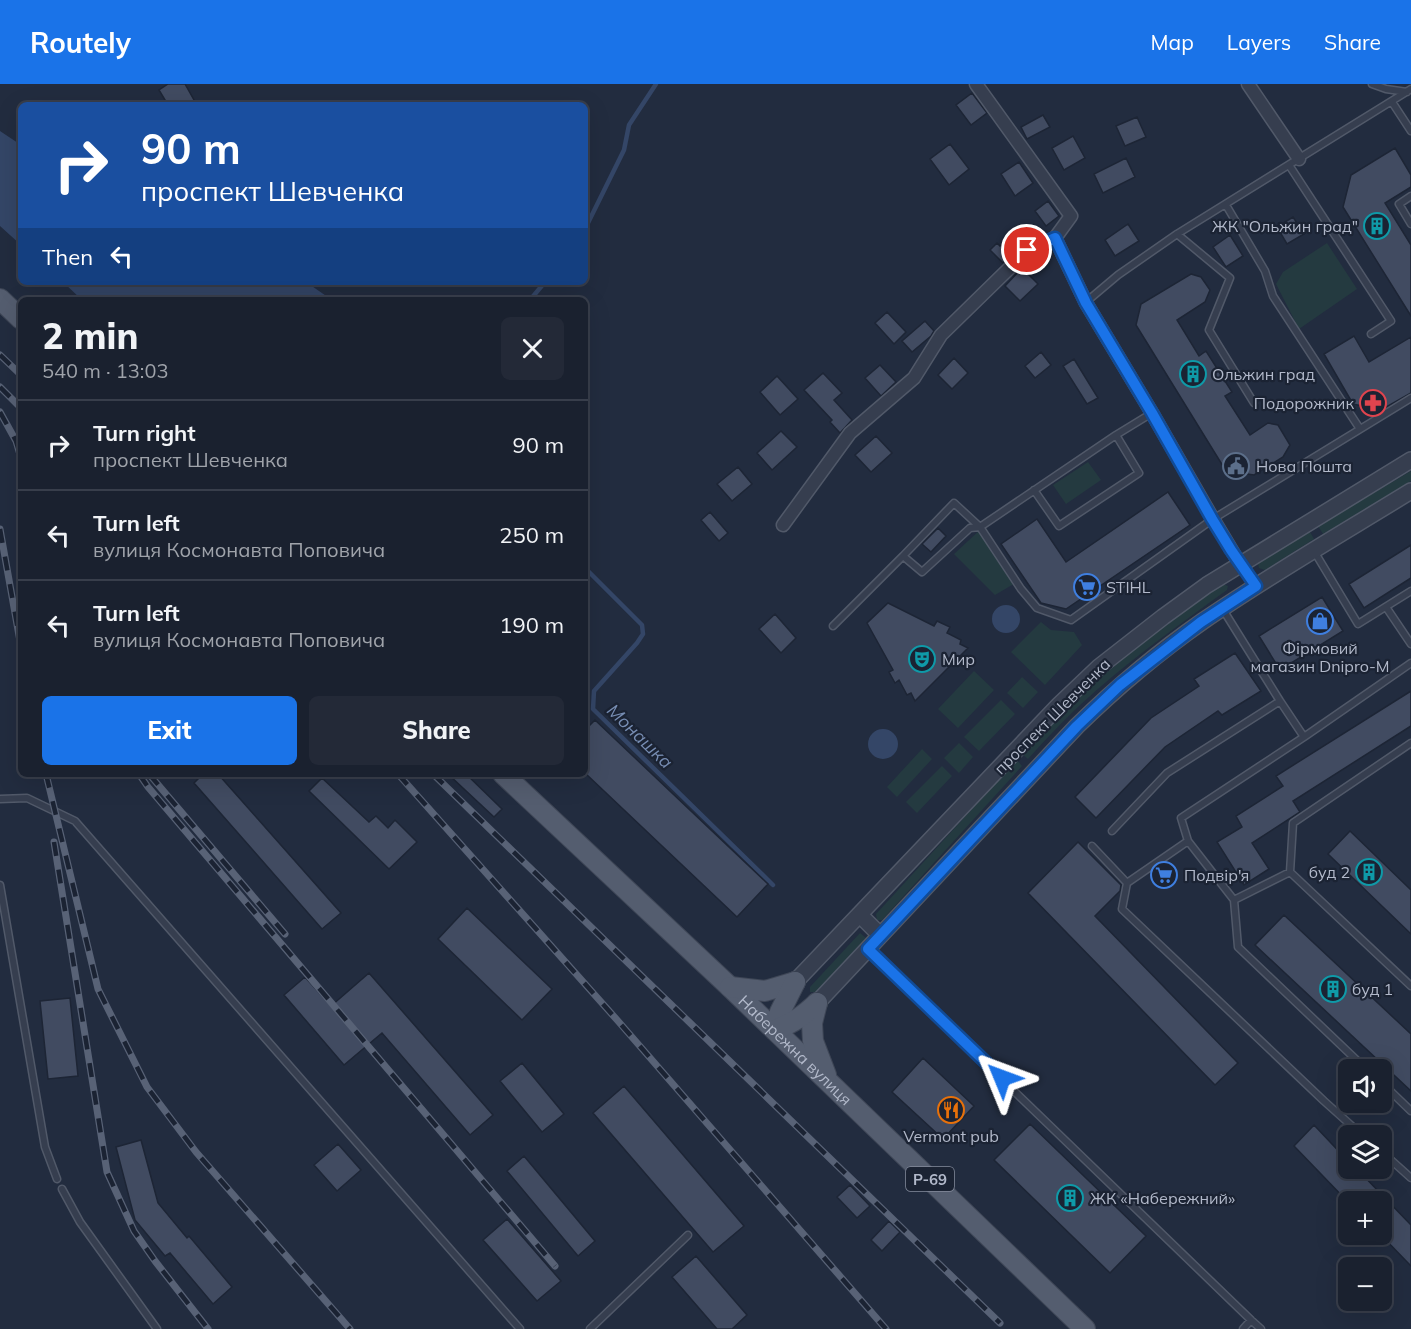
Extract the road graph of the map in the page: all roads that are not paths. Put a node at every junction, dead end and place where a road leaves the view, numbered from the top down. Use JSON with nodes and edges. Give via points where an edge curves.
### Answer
{"nodes":[{"id":1,"x":976,"y":84,"type":"edge"},
{"id":2,"x":1248,"y":84,"type":"edge"},
{"id":3,"x":1372,"y":84,"type":"edge"},
{"id":4,"x":1384,"y":86,"type":"edge"},
{"id":5,"x":1410,"y":91,"type":"edge"},
{"id":6,"x":1392,"y":102,"type":"junction"},
{"id":7,"x":1411,"y":131,"type":"edge"},
{"id":8,"x":1294,"y":162,"type":"junction"},
{"id":9,"x":1411,"y":196,"type":"edge"},
{"id":10,"x":1226,"y":205,"type":"junction"},
{"id":11,"x":1411,"y":224,"type":"edge"},
{"id":12,"x":1177,"y":234,"type":"junction"},
{"id":13,"x":1055,"y":238,"type":"junction"},
{"id":14,"x":0,"y":299,"type":"edge"},
{"id":15,"x":1086,"y":303,"type":"junction"},
{"id":16,"x":18,"y":316,"type":"edge"},
{"id":17,"x":1371,"y":334,"type":"dead end"},
{"id":18,"x":1411,"y":398,"type":"edge"},
{"id":19,"x":1254,"y":403,"type":"dead end"},
{"id":20,"x":1152,"y":413,"type":"junction"},
{"id":21,"x":1360,"y":429,"type":"junction"},
{"id":22,"x":1116,"y":435,"type":"junction"},
{"id":23,"x":1411,"y":460,"type":"edge"},
{"id":24,"x":1034,"y":490,"type":"junction"},
{"id":25,"x":1411,"y":491,"type":"edge"},
{"id":26,"x":1212,"y":519,"type":"junction"},
{"id":27,"x":783,"y":525,"type":"dead end"},
{"id":28,"x":980,"y":527,"type":"junction"},
{"id":29,"x":1314,"y":550,"type":"junction"},
{"id":30,"x":903,"y":556,"type":"junction"},
{"id":31,"x":1240,"y":564,"type":"junction"},
{"id":32,"x":1256,"y":586,"type":"junction"},
{"id":33,"x":1411,"y":591,"type":"edge"},
{"id":34,"x":1386,"y":607,"type":"junction"},
{"id":35,"x":1222,"y":609,"type":"junction"},
{"id":36,"x":833,"y":626,"type":"dead end"},
{"id":37,"x":1411,"y":644,"type":"edge"},
{"id":38,"x":1411,"y":663,"type":"edge"},
{"id":39,"x":1280,"y":701,"type":"junction"},
{"id":40,"x":1304,"y":737,"type":"junction"},
{"id":41,"x":1411,"y":743,"type":"edge"},
{"id":42,"x":506,"y":777,"type":"edge"},
{"id":43,"x":0,"y":800,"type":"edge"},
{"id":44,"x":1112,"y":831,"type":"dead end"},
{"id":45,"x":1188,"y":841,"type":"junction"},
{"id":46,"x":1092,"y":846,"type":"dead end"},
{"id":47,"x":1290,"y":872,"type":"junction"},
{"id":48,"x":1127,"y":883,"type":"junction"},
{"id":49,"x":0,"y":885,"type":"edge"},
{"id":50,"x":1234,"y":900,"type":"junction"},
{"id":51,"x":860,"y":915,"type":"junction"},
{"id":52,"x":880,"y":935,"type":"junction"},
{"id":53,"x":868,"y":949,"type":"junction"},
{"id":54,"x":795,"y":982,"type":"junction"},
{"id":55,"x":1411,"y":986,"type":"edge"},
{"id":56,"x":730,"y":987,"type":"junction"},
{"id":57,"x":817,"y":1004,"type":"junction"},
{"id":58,"x":775,"y":1030,"type":"junction"},
{"id":59,"x":1356,"y":1059,"type":"edge"},
{"id":60,"x":828,"y":1081,"type":"junction"},
{"id":61,"x":1392,"y":1093,"type":"edge"},
{"id":62,"x":1411,"y":1111,"type":"edge"},
{"id":63,"x":1351,"y":1125,"type":"edge"},
{"id":64,"x":1392,"y":1161,"type":"edge"},
{"id":65,"x":1411,"y":1178,"type":"edge"},
{"id":66,"x":57,"y":1179,"type":"dead end"},
{"id":67,"x":62,"y":1189,"type":"dead end"},
{"id":68,"x":687,"y":1235,"type":"dead end"},
{"id":69,"x":1251,"y":1320,"type":"junction"},
{"id":70,"x":157,"y":1329,"type":"edge"},
{"id":71,"x":520,"y":1329,"type":"edge"},
{"id":72,"x":590,"y":1329,"type":"edge"},
{"id":73,"x":1085,"y":1329,"type":"edge"},
{"id":74,"x":1243,"y":1329,"type":"edge"},
{"id":75,"x":1261,"y":1329,"type":"edge"}],
"edges":[{"from":1,"to":13,"type":"street","via":[[1071,216]]},
{"from":2,"to":8,"type":"street"},
{"from":3,"to":4,"type":"lane"},
{"from":4,"to":5,"type":"lane"},
{"from":5,"to":6,"type":"lane"},
{"from":6,"to":7,"type":"lane"},
{"from":6,"to":8,"type":"lane"},
{"from":8,"to":10,"type":"lane"},
{"from":8,"to":17,"type":"lane","via":[[1391,321]]},
{"from":9,"to":11,"type":"lane","via":[[1399,204]]},
{"from":10,"to":12,"type":"lane"},
{"from":10,"to":21,"type":"lane","via":[[1265,271],[1273,296]]},
{"from":12,"to":15,"type":"lane"},
{"from":12,"to":19,"type":"lane","via":[[1230,278],[1209,330]]},
{"from":13,"to":15,"type":"street"},
{"from":13,"to":27,"type":"street","via":[[1027,250],[941,335],[914,378],[850,433]]},
{"from":14,"to":16,"type":"main road"},
{"from":15,"to":20,"type":"street"},
{"from":18,"to":21,"type":"lane"},
{"from":20,"to":22,"type":"lane"},
{"from":20,"to":26,"type":"street"},
{"from":21,"to":26,"type":"lane"},
{"from":22,"to":24,"type":"lane"},
{"from":22,"to":24,"type":"lane","via":[[1140,473],[1059,526]]},
{"from":23,"to":31,"type":"street","name":"проспект Шевченка"},
{"from":24,"to":28,"type":"lane"},
{"from":25,"to":29,"type":"street","name":"проспект Шевченка"},
{"from":26,"to":28,"type":"lane","via":[[1071,620],[1037,608]]},
{"from":26,"to":31,"type":"street"},
{"from":28,"to":30,"type":"lane","via":[[970,528],[922,572]]},
{"from":28,"to":30,"type":"lane","via":[[954,503]]},
{"from":29,"to":32,"type":"street","name":"проспект Шевченка"},
{"from":29,"to":34,"type":"lane","via":[[1358,624]]},
{"from":30,"to":36,"type":"lane"},
{"from":31,"to":32,"type":"street"},
{"from":31,"to":51,"type":"street","name":"проспект Шевченка","via":[[1162,617],[1099,667]]},
{"from":32,"to":35,"type":"street","name":"проспект Шевченка"},
{"from":33,"to":34,"type":"lane"},
{"from":34,"to":37,"type":"lane"},
{"from":35,"to":39,"type":"lane"},
{"from":35,"to":52,"type":"street","name":"проспект Шевченка","via":[[1120,685]]},
{"from":38,"to":40,"type":"lane"},
{"from":39,"to":40,"type":"lane"},
{"from":39,"to":44,"type":"lane","via":[[1167,773]]},
{"from":40,"to":45,"type":"lane","via":[[1181,818]]},
{"from":41,"to":47,"type":"lane","via":[[1293,823]]},
{"from":42,"to":56,"type":"main road","name":"Набережна вулиця","number":"Р-69"},
{"from":43,"to":71,"type":"lane","via":[[27,798],[75,821]]},
{"from":45,"to":48,"type":"lane"},
{"from":45,"to":50,"type":"lane"},
{"from":46,"to":48,"type":"lane"},
{"from":47,"to":50,"type":"lane"},
{"from":47,"to":55,"type":"lane"},
{"from":48,"to":63,"type":"lane","via":[[1122,909]]},
{"from":49,"to":66,"type":"lane","via":[[45,1147]]},
{"from":50,"to":59,"type":"lane","via":[[1238,947]]},
{"from":51,"to":52,"type":"street"},
{"from":51,"to":54,"type":"street","name":"проспект Шевченка"},
{"from":52,"to":53,"type":"street","name":"проспект Шевченка"},
{"from":53,"to":57,"type":"street","name":"проспект Шевченка"},
{"from":53,"to":69,"type":"lane"},
{"from":54,"to":56,"type":"main road","via":[[765,991]]},
{"from":54,"to":58,"type":"main road"},
{"from":56,"to":58,"type":"main road","name":"Набережна вулиця","number":"Р-69"},
{"from":57,"to":58,"type":"main road","via":[[792,1024]]},
{"from":57,"to":60,"type":"main road","via":[[813,1041]]},
{"from":58,"to":60,"type":"main road","name":"Набережна вулиця","number":"Р-69"},
{"from":60,"to":73,"type":"main road","name":"Набережна вулиця","number":"Р-69"},
{"from":61,"to":62,"type":"lane"},
{"from":64,"to":65,"type":"lane"},
{"from":67,"to":70,"type":"lane","via":[[80,1222]]},
{"from":68,"to":72,"type":"lane"},
{"from":69,"to":74,"type":"lane"},
{"from":69,"to":75,"type":"lane"}]}
